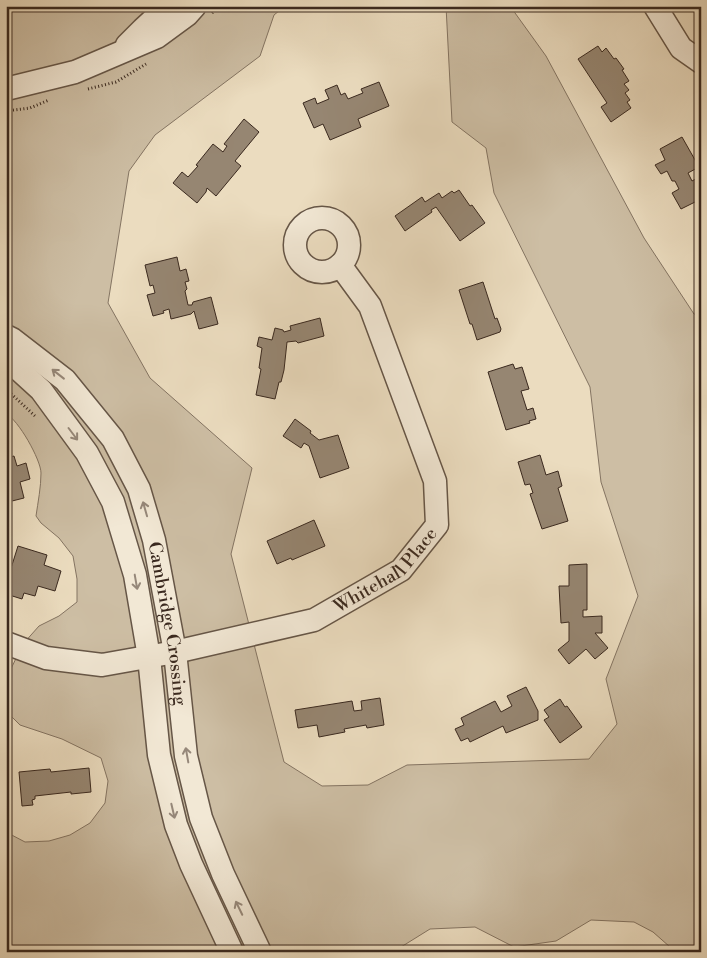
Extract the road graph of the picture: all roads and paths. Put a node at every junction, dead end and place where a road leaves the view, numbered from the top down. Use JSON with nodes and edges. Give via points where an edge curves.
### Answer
{"nodes":[{"id":1,"x":168,"y":6,"type":"edge"},
{"id":2,"x":196,"y":6,"type":"edge"},
{"id":3,"x":655,"y":6,"type":"edge"},
{"id":4,"x":122,"y":52,"type":"junction"},
{"id":5,"x":701,"y":62,"type":"edge"},
{"id":6,"x":6,"y":89,"type":"edge"},
{"id":7,"x":340,"y":265,"type":"dead end"},
{"id":8,"x":6,"y":336,"type":"edge"},
{"id":9,"x":6,"y":358,"type":"edge"},
{"id":10,"x":6,"y":643,"type":"edge"},
{"id":11,"x":175,"y":652,"type":"junction"},
{"id":12,"x":149,"y":657,"type":"junction"},
{"id":13,"x":232,"y":952,"type":"edge"},
{"id":14,"x":260,"y":952,"type":"edge"}],
"edges":[{"from":1,"to":4,"type":"street","via":[[142,28]]},
{"from":2,"to":4,"type":"street","via":[[157,37]]},
{"from":3,"to":5,"type":"street","via":[[681,48]]},
{"from":4,"to":6,"type":"street","via":[[75,72]]},
{"from":7,"to":11,"type":"street","name":"Whitehall Place","via":[[370,306],[435,481],[437,525],[401,570],[314,620]]},
{"from":11,"to":8,"type":"street","name":"Cambridge Crossing","one_way":true,"via":[[154,540],[139,489],[113,439],[66,380]]},
{"from":9,"to":12,"type":"street","name":"Cambridge Crossing","one_way":true,"via":[[41,390],[82,445],[112,502],[135,575]]},
{"from":10,"to":12,"type":"street","name":"Whitehall Place","via":[[46,658],[102,665]]},
{"from":11,"to":12,"type":"street","name":"Whitehall Place"},
{"from":14,"to":11,"type":"street","name":"Cambridge Crossing","one_way":true,"via":[[201,818],[186,756]]},
{"from":12,"to":13,"type":"street","name":"Cambridge Crossing","one_way":true,"via":[[159,754],[176,824]]}]}
